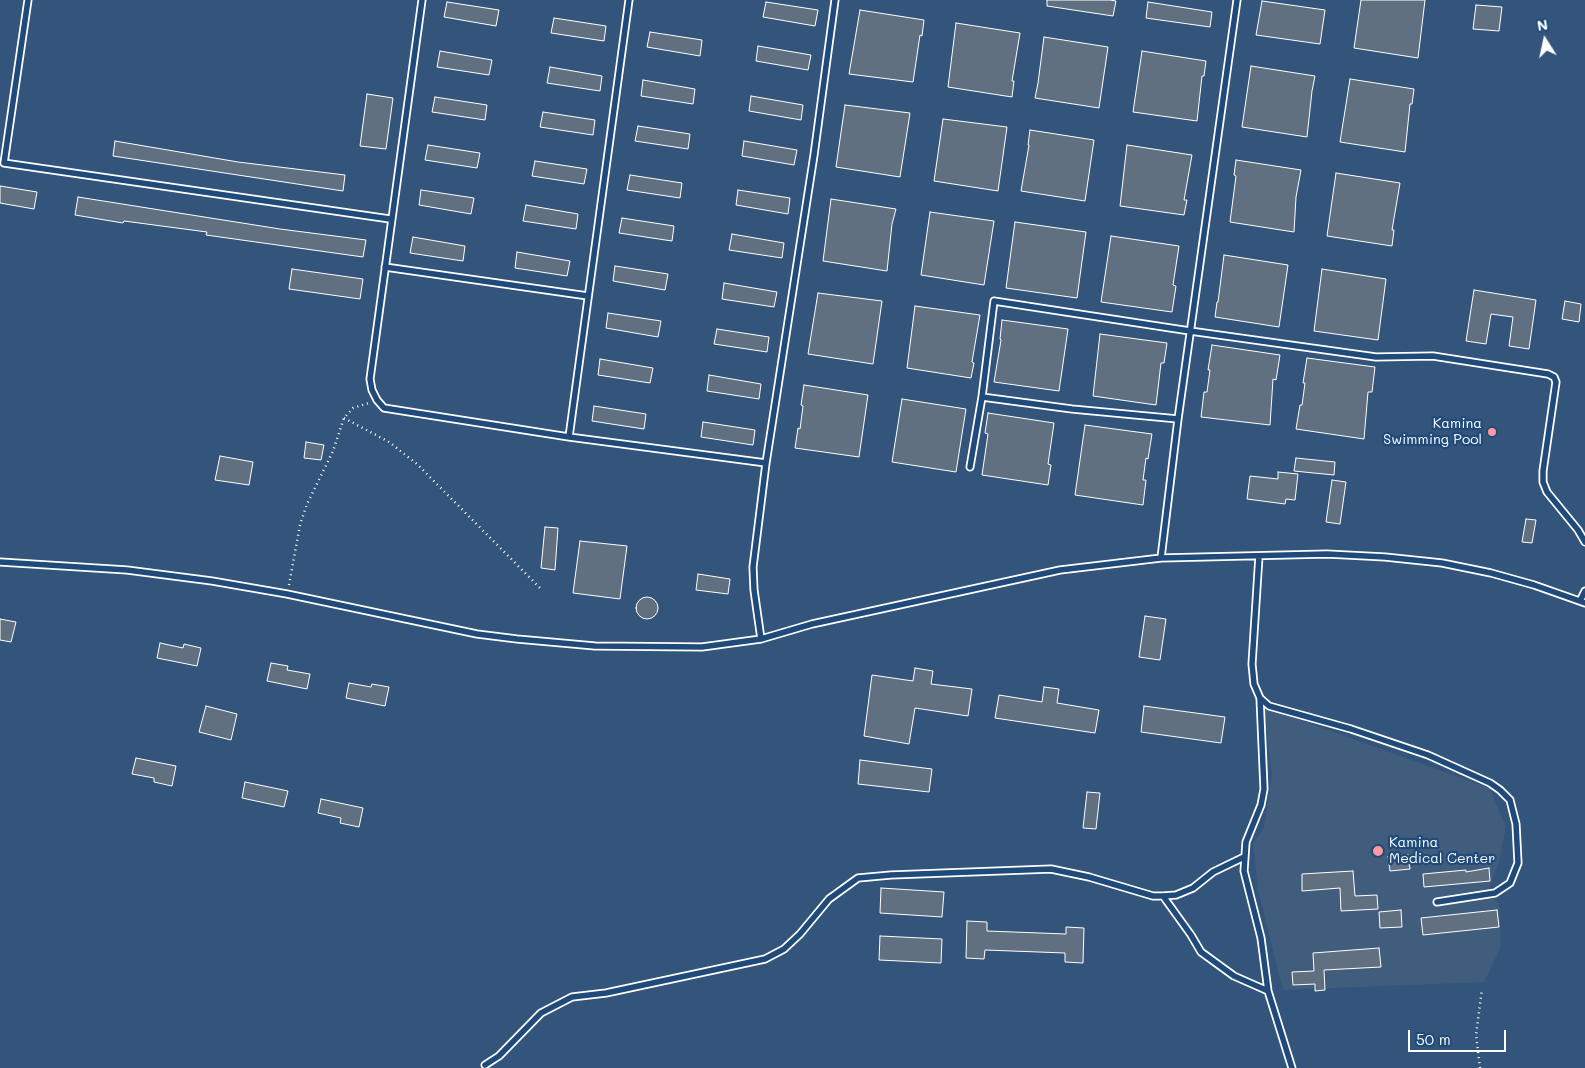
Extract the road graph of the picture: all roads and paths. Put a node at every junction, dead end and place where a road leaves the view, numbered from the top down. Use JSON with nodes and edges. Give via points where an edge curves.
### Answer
{"nodes":[{"id":1,"x":28,"y":0,"type":"edge"},
{"id":2,"x":422,"y":0,"type":"edge"},
{"id":3,"x":629,"y":0,"type":"edge"},
{"id":4,"x":835,"y":0,"type":"edge"},
{"id":5,"x":1236,"y":0,"type":"edge"},
{"id":6,"x":390,"y":219,"type":"junction"},
{"id":7,"x":385,"y":267,"type":"junction"},
{"id":8,"x":588,"y":296,"type":"junction"},
{"id":9,"x":1190,"y":331,"type":"junction"},
{"id":10,"x":982,"y":397,"type":"junction"},
{"id":11,"x":377,"y":400,"type":"junction"},
{"id":12,"x":344,"y":418,"type":"junction"},
{"id":13,"x":1178,"y":419,"type":"junction"},
{"id":14,"x":569,"y":437,"type":"junction"},
{"id":15,"x":766,"y":463,"type":"junction"},
{"id":16,"x":970,"y":467,"type":"dead end"},
{"id":17,"x":1585,"y":542,"type":"edge"},
{"id":18,"x":1259,"y":556,"type":"junction"},
{"id":19,"x":1161,"y":558,"type":"junction"},
{"id":20,"x":0,"y":562,"type":"edge"},
{"id":21,"x":542,"y":590,"type":"dead end"},
{"id":22,"x":1585,"y":591,"type":"edge"},
{"id":23,"x":287,"y":594,"type":"junction"},
{"id":24,"x":1583,"y":602,"type":"edge"},
{"id":25,"x":761,"y":639,"type":"junction"},
{"id":26,"x":1260,"y":698,"type":"junction"},
{"id":27,"x":1244,"y":857,"type":"junction"},
{"id":28,"x":1163,"y":896,"type":"junction"},
{"id":29,"x":1438,"y":902,"type":"dead end"},
{"id":30,"x":1482,"y":989,"type":"dead end"},
{"id":31,"x":1268,"y":991,"type":"junction"},
{"id":32,"x":485,"y":1065,"type":"dead end"},
{"id":33,"x":1292,"y":1068,"type":"edge"},
{"id":34,"x":1480,"y":1068,"type":"edge"}],
"edges":[{"from":1,"to":6,"type":"lane","via":[[4,163]]},
{"from":2,"to":6,"type":"lane"},
{"from":3,"to":8,"type":"lane"},
{"from":4,"to":15,"type":"lane"},
{"from":5,"to":9,"type":"lane"},
{"from":6,"to":7,"type":"lane"},
{"from":7,"to":8,"type":"lane"},
{"from":7,"to":11,"type":"lane","via":[[370,379]]},
{"from":8,"to":14,"type":"lane"},
{"from":9,"to":10,"type":"lane","via":[[994,301]]},
{"from":9,"to":13,"type":"lane"},
{"from":9,"to":17,"type":"lane","via":[[1376,357],[1433,356],[1554,377],[1556,382],[1543,482]]},
{"from":10,"to":13,"type":"lane"},
{"from":10,"to":16,"type":"lane"},
{"from":11,"to":12,"type":"path","via":[[353,408]]},
{"from":11,"to":14,"type":"lane","via":[[384,408]]},
{"from":12,"to":21,"type":"path","via":[[389,442],[417,464]]},
{"from":12,"to":23,"type":"path","via":[[334,451],[300,525]]},
{"from":13,"to":19,"type":"lane"},
{"from":14,"to":15,"type":"lane"},
{"from":15,"to":25,"type":"lane","via":[[753,567]]},
{"from":18,"to":19,"type":"lane"},
{"from":18,"to":24,"type":"lane","via":[[1327,554],[1442,563],[1492,573]]},
{"from":18,"to":26,"type":"lane","via":[[1252,664],[1254,684]]},
{"from":19,"to":25,"type":"lane","via":[[1060,570],[812,624]]},
{"from":20,"to":23,"type":"lane","via":[[135,571],[212,580]]},
{"from":22,"to":24,"type":"lane"},
{"from":23,"to":25,"type":"lane","via":[[477,634],[517,639],[595,646],[674,648]]},
{"from":26,"to":27,"type":"lane","via":[[1264,789]]},
{"from":26,"to":29,"type":"lane","via":[[1269,706],[1428,755],[1490,783],[1510,800],[1516,824],[1518,863],[1510,883],[1495,893]]},
{"from":27,"to":28,"type":"lane","via":[[1213,872],[1193,888]]},
{"from":27,"to":31,"type":"lane"},
{"from":28,"to":31,"type":"lane","via":[[1201,952],[1234,976]]},
{"from":28,"to":32,"type":"lane","via":[[1051,869],[858,878],[829,900],[784,949],[765,959],[606,993],[572,997],[541,1013]]},
{"from":30,"to":34,"type":"path","via":[[1476,1035]]},
{"from":31,"to":33,"type":"lane"}]}
